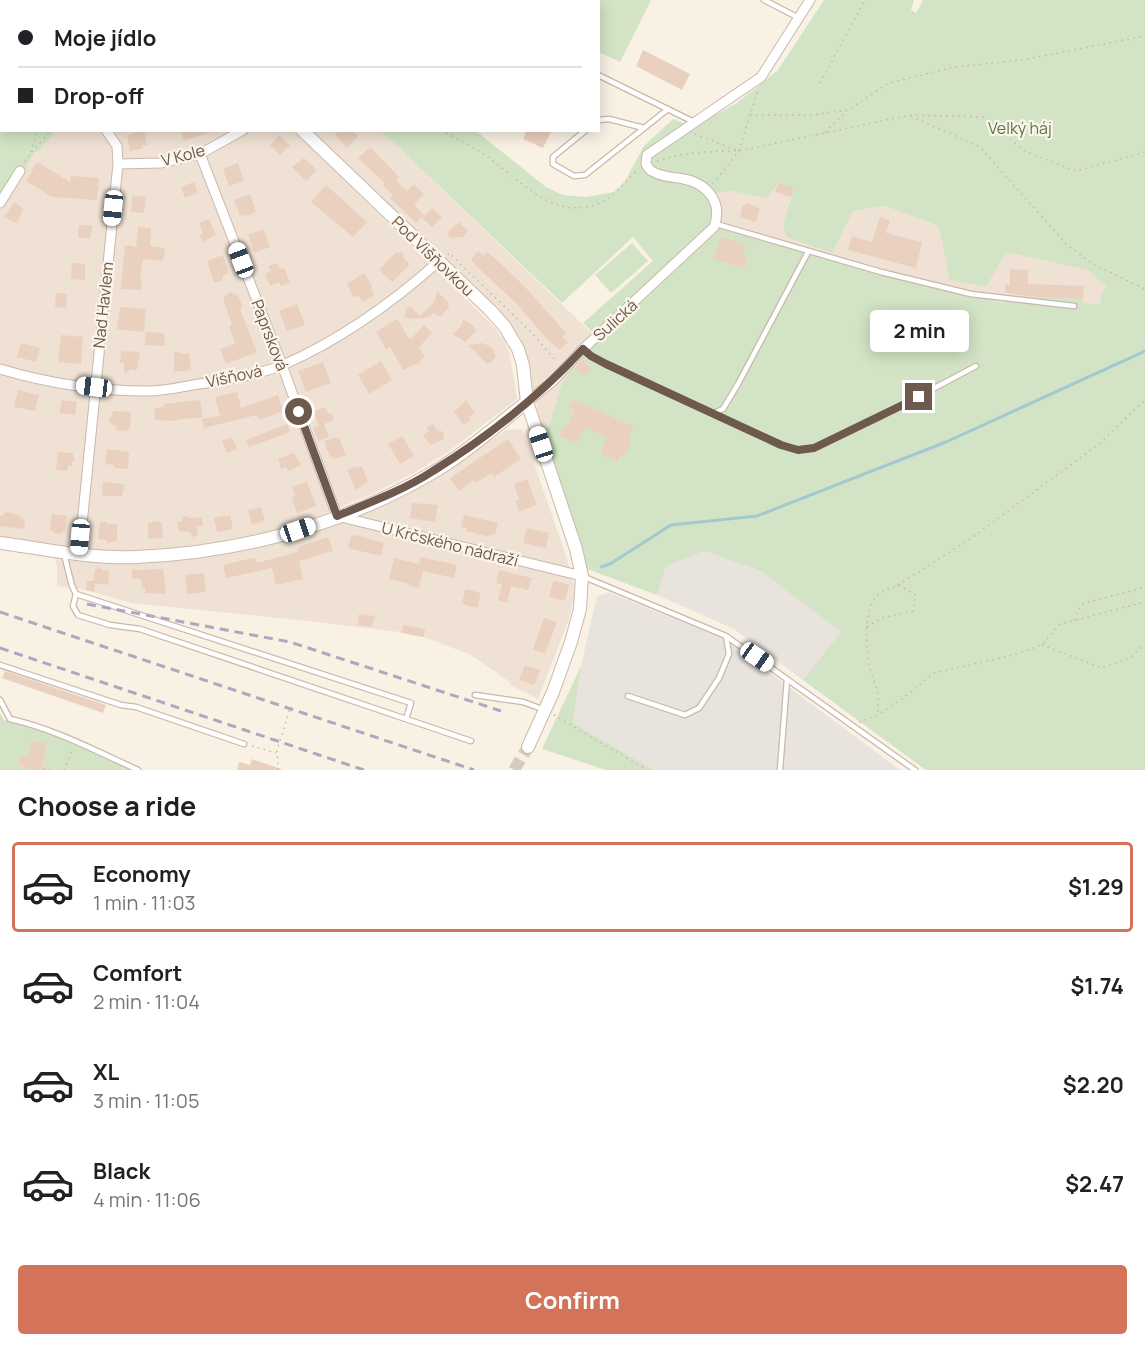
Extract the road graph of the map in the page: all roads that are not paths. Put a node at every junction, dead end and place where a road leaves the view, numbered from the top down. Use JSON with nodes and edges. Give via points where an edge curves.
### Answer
{"nodes":[{"id":1,"x":764,"y":0,"type":"edge"},
{"id":2,"x":810,"y":0,"type":"edge"},
{"id":3,"x":799,"y":18,"type":"junction"},
{"id":4,"x":600,"y":76,"type":"edge"},
{"id":5,"x":668,"y":109,"type":"junction"},
{"id":6,"x":600,"y":120,"type":"edge"},
{"id":7,"x":694,"y":122,"type":"junction"},
{"id":8,"x":644,"y":128,"type":"junction"},
{"id":9,"x":107,"y":132,"type":"edge"},
{"id":10,"x":239,"y":132,"type":"edge"},
{"id":11,"x":304,"y":132,"type":"edge"},
{"id":12,"x":584,"y":132,"type":"edge"},
{"id":13,"x":200,"y":154,"type":"junction"},
{"id":14,"x":118,"y":164,"type":"junction"},
{"id":15,"x":20,"y":171,"type":"road end"},
{"id":16,"x":0,"y":203,"type":"edge"},
{"id":17,"x":716,"y":224,"type":"junction"},
{"id":18,"x":808,"y":252,"type":"junction"},
{"id":19,"x":438,"y":262,"type":"junction"},
{"id":20,"x":1074,"y":306,"type":"dead end"},
{"id":21,"x":583,"y":349,"type":"junction"},
{"id":22,"x":282,"y":365,"type":"junction"},
{"id":23,"x":976,"y":366,"type":"dead end"},
{"id":24,"x":0,"y":369,"type":"edge"},
{"id":25,"x":94,"y":387,"type":"junction"},
{"id":26,"x":527,"y":402,"type":"junction"},
{"id":27,"x":714,"y":413,"type":"junction"},
{"id":28,"x":337,"y":516,"type":"junction"},
{"id":29,"x":0,"y":543,"type":"edge"},
{"id":30,"x":63,"y":552,"type":"junction"},
{"id":31,"x":79,"y":554,"type":"junction"},
{"id":32,"x":582,"y":576,"type":"junction"},
{"id":33,"x":76,"y":594,"type":"junction"},
{"id":34,"x":726,"y":636,"type":"junction"},
{"id":35,"x":0,"y":665,"type":"edge"},
{"id":36,"x":787,"y":679,"type":"junction"},
{"id":37,"x":475,"y":695,"type":"dead end"},
{"id":38,"x":628,"y":696,"type":"dead end"},
{"id":39,"x":0,"y":700,"type":"edge"},
{"id":40,"x":545,"y":710,"type":"junction"},
{"id":41,"x":406,"y":719,"type":"junction"},
{"id":42,"x":471,"y":741,"type":"dead end"},
{"id":43,"x":244,"y":744,"type":"road end"},
{"id":44,"x":528,"y":747,"type":"tunnel mouth"},
{"id":45,"x":138,"y":770,"type":"edge"},
{"id":46,"x":780,"y":770,"type":"edge"},
{"id":47,"x":915,"y":770,"type":"edge"}],
"edges":[{"from":1,"to":3,"type":"lane"},
{"from":2,"to":3,"type":"street"},
{"from":3,"to":7,"type":"street","via":[[761,77]]},
{"from":4,"to":5,"type":"lane"},
{"from":5,"to":7,"type":"lane"},
{"from":5,"to":8,"type":"lane"},
{"from":6,"to":8,"type":"lane"},
{"from":7,"to":17,"type":"street","via":[[647,155],[646,164],[652,172],[688,180],[708,190],[716,201]]},
{"from":8,"to":12,"type":"lane","via":[[585,175],[574,176],[553,164],[553,157]]},
{"from":9,"to":14,"type":"street","via":[[117,146]]},
{"from":10,"to":13,"type":"street","name":"V Kole"},
{"from":11,"to":19,"type":"street","name":"Pod Višňovkou"},
{"from":13,"to":14,"type":"street","name":"V Kole","via":[[161,163]]},
{"from":13,"to":22,"type":"street","name":"Paprsková"},
{"from":14,"to":25,"type":"street","name":"Nad Havlem"},
{"from":15,"to":16,"type":"street"},
{"from":17,"to":18,"type":"lane"},
{"from":17,"to":21,"type":"street","name":"Sulická"},
{"from":18,"to":20,"type":"lane","via":[[971,294]]},
{"from":18,"to":27,"type":"lane","via":[[738,384],[723,409]]},
{"from":19,"to":22,"type":"street","name":"Višňová","via":[[370,316]]},
{"from":19,"to":26,"type":"street","name":"Pod Višňovkou","via":[[491,311],[512,338],[523,365]]},
{"from":21,"to":26,"type":"street","name":"Sulická"},
{"from":21,"to":27,"type":"lane","via":[[598,360]]},
{"from":22,"to":25,"type":"street","name":"Višňová","via":[[229,380],[150,391]]},
{"from":22,"to":28,"type":"street","name":"Paprsková"},
{"from":23,"to":27,"type":"lane","via":[[814,448],[798,450],[781,445]]},
{"from":24,"to":25,"type":"street","name":"Višňová","via":[[37,380]]},
{"from":25,"to":31,"type":"street","name":"Nad Havlem"},
{"from":26,"to":28,"type":"street","via":[[432,472]]},
{"from":26,"to":32,"type":"street"},
{"from":28,"to":31,"type":"street","via":[[276,537],[208,551],[134,557]]},
{"from":28,"to":32,"type":"street","name":"U Krčského nádraží"},
{"from":29,"to":30,"type":"street"},
{"from":30,"to":31,"type":"street"},
{"from":30,"to":33,"type":"lane"},
{"from":32,"to":34,"type":"lane"},
{"from":32,"to":40,"type":"street","via":[[574,633]]},
{"from":33,"to":41,"type":"lane","via":[[72,606],[78,615],[140,629]]},
{"from":33,"to":41,"type":"lane","via":[[411,703]]},
{"from":34,"to":36,"type":"lane"},
{"from":34,"to":38,"type":"lane","via":[[729,654],[699,708],[685,715]]},
{"from":35,"to":43,"type":"lane"},
{"from":36,"to":46,"type":"lane"},
{"from":36,"to":47,"type":"lane"},
{"from":37,"to":40,"type":"lane","via":[[523,702]]},
{"from":39,"to":45,"type":"lane","via":[[10,719],[75,741]]},
{"from":40,"to":44,"type":"street"},
{"from":41,"to":42,"type":"lane"}]}
